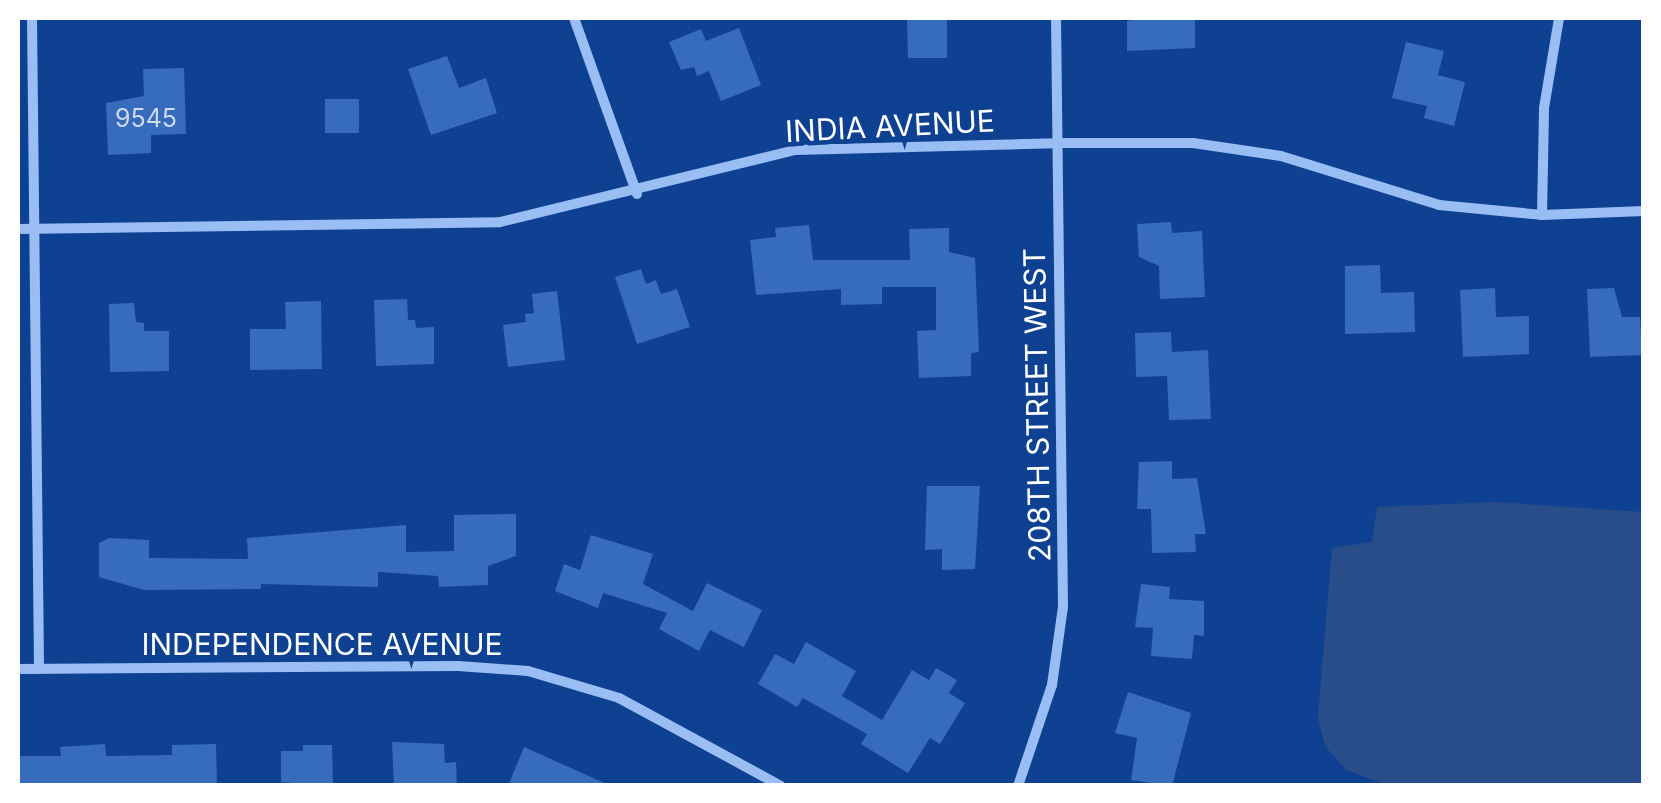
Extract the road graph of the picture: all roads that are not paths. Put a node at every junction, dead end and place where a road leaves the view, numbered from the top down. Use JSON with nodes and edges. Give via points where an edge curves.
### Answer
{"nodes":[{"id":1,"x":32,"y":18,"type":"edge"},
{"id":2,"x":574,"y":18,"type":"edge"},
{"id":3,"x":1056,"y":18,"type":"edge"},
{"id":4,"x":1559,"y":18,"type":"edge"},
{"id":5,"x":1058,"y":143,"type":"junction"},
{"id":6,"x":637,"y":194,"type":"junction"},
{"id":7,"x":1644,"y":211,"type":"edge"},
{"id":8,"x":1542,"y":215,"type":"junction"},
{"id":9,"x":18,"y":229,"type":"edge"},
{"id":10,"x":34,"y":229,"type":"junction"},
{"id":11,"x":18,"y":670,"type":"edge"},
{"id":12,"x":39,"y":670,"type":"junction"},
{"id":13,"x":781,"y":786,"type":"edge"},
{"id":14,"x":1018,"y":786,"type":"edge"}],
"edges":[{"from":1,"to":10,"type":"street"},
{"from":2,"to":6,"type":"street"},
{"from":3,"to":5,"type":"street","name":"208TH STREET WEST"},
{"from":4,"to":8,"type":"street","via":[[1544,108]]},
{"from":5,"to":6,"type":"street","name":"INDIA AVENUE","via":[[796,150]]},
{"from":5,"to":8,"type":"street","name":"INDIA AVENUE","via":[[1193,143],[1281,156],[1439,205]]},
{"from":5,"to":14,"type":"street","name":"208TH STREET WEST","via":[[1063,607],[1052,685]]},
{"from":6,"to":10,"type":"street","name":"INDIA AVENUE","via":[[500,222]]},
{"from":7,"to":8,"type":"street","name":"INDIA AVENUE"},
{"from":9,"to":10,"type":"street","name":"INDIA AVENUE"},
{"from":10,"to":12,"type":"street"},
{"from":11,"to":12,"type":"street","name":"INDEPENDENCE AVENUE"},
{"from":12,"to":13,"type":"street","name":"INDEPENDENCE AVENUE","via":[[458,666],[528,672],[619,698]]}]}
